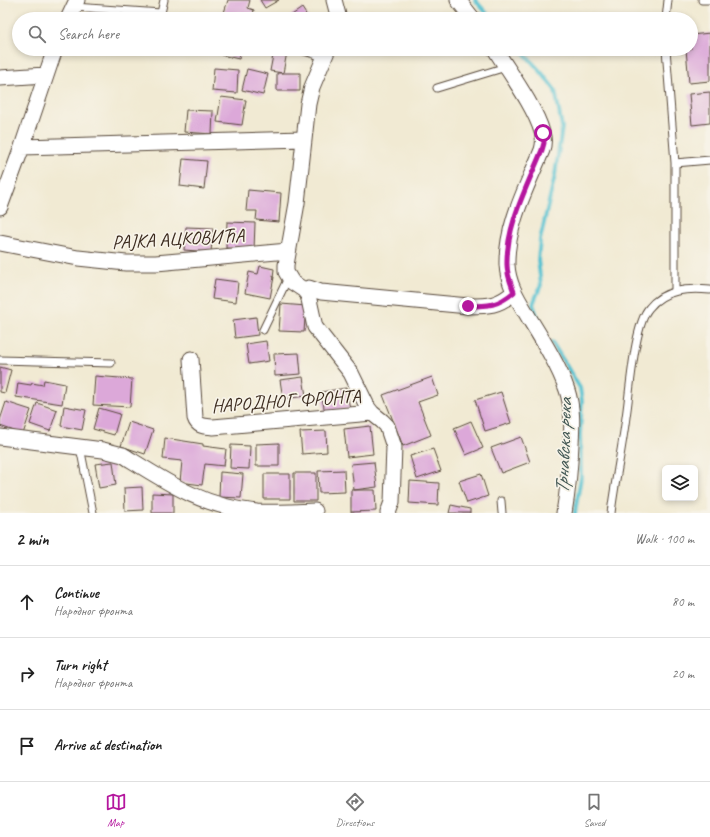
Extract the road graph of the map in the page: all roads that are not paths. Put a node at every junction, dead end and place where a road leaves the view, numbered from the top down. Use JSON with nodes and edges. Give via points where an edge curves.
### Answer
{"nodes":[{"id":1,"x":164,"y":0,"type":"edge"},
{"id":2,"x":334,"y":0,"type":"edge"},
{"id":3,"x":458,"y":0,"type":"edge"},
{"id":4,"x":668,"y":0,"type":"edge"},
{"id":5,"x":702,"y":0,"type":"edge"},
{"id":6,"x":710,"y":0,"type":"edge"},
{"id":7,"x":73,"y":9,"type":"edge"},
{"id":8,"x":139,"y":12,"type":"edge"},
{"id":9,"x":161,"y":12,"type":"edge"},
{"id":10,"x":337,"y":12,"type":"edge"},
{"id":11,"x":467,"y":12,"type":"edge"},
{"id":12,"x":667,"y":12,"type":"edge"},
{"id":13,"x":52,"y":56,"type":"edge"},
{"id":14,"x":325,"y":56,"type":"edge"},
{"id":15,"x":499,"y":56,"type":"edge"},
{"id":16,"x":667,"y":56,"type":"edge"},
{"id":17,"x":506,"y":67,"type":"junction"},
{"id":18,"x":45,"y":75,"type":"junction"},
{"id":19,"x":0,"y":78,"type":"edge"},
{"id":20,"x":438,"y":88,"type":"dead end"},
{"id":21,"x":304,"y":139,"type":"junction"},
{"id":22,"x":22,"y":147,"type":"junction"},
{"id":23,"x":710,"y":160,"type":"edge"},
{"id":24,"x":675,"y":163,"type":"junction"},
{"id":25,"x":0,"y":207,"type":"edge"},
{"id":26,"x":0,"y":243,"type":"edge"},
{"id":27,"x":288,"y":251,"type":"junction"},
{"id":28,"x":288,"y":278,"type":"junction"},
{"id":29,"x":304,"y":290,"type":"junction"},
{"id":30,"x":675,"y":290,"type":"junction"},
{"id":31,"x":710,"y":290,"type":"edge"},
{"id":32,"x":514,"y":292,"type":"junction"},
{"id":33,"x":263,"y":330,"type":"dead end"},
{"id":34,"x":191,"y":359,"type":"dead end"},
{"id":35,"x":0,"y":360,"type":"edge"},
{"id":36,"x":112,"y":363,"type":"dead end"},
{"id":37,"x":372,"y":413,"type":"junction"},
{"id":38,"x":0,"y":437,"type":"edge"},
{"id":39,"x":80,"y":447,"type":"junction"},
{"id":40,"x":501,"y":501,"type":"dead end"},
{"id":41,"x":316,"y":511,"type":"dead end"},
{"id":42,"x":93,"y":513,"type":"edge"},
{"id":43,"x":388,"y":513,"type":"edge"},
{"id":44,"x":502,"y":513,"type":"edge"},
{"id":45,"x":564,"y":513,"type":"edge"},
{"id":46,"x":611,"y":513,"type":"edge"}],
"edges":[{"from":1,"to":9,"type":"lane"},
{"from":2,"to":10,"type":"street"},
{"from":3,"to":11,"type":"street"},
{"from":4,"to":12,"type":"lane"},
{"from":5,"to":6,"type":"lane"},
{"from":7,"to":8,"type":"lane"},
{"from":13,"to":18,"type":"street"},
{"from":14,"to":21,"type":"street","via":[[312,86]]},
{"from":15,"to":17,"type":"street"},
{"from":16,"to":24,"type":"lane"},
{"from":17,"to":20,"type":"lane"},
{"from":17,"to":32,"type":"street","via":[[532,110],[544,143],[514,218],[510,237],[507,267]]},
{"from":18,"to":19,"type":"street"},
{"from":18,"to":22,"type":"street"},
{"from":21,"to":22,"type":"street"},
{"from":21,"to":27,"type":"street","via":[[295,218]]},
{"from":22,"to":25,"type":"street"},
{"from":23,"to":24,"type":"lane"},
{"from":24,"to":30,"type":"lane"},
{"from":26,"to":27,"type":"street","name":"РАЈКА АЦКОВИЋА","via":[[78,258],[126,263],[156,263]]},
{"from":27,"to":28,"type":"street"},
{"from":28,"to":29,"type":"street","via":[[295,286]]},
{"from":28,"to":33,"type":"lane"},
{"from":29,"to":32,"type":"street","via":[[308,288],[320,292],[468,306],[500,303]]},
{"from":29,"to":37,"type":"street","name":"НАРОДНОГ ФРОНТА","via":[[310,299],[315,327],[351,373]]},
{"from":30,"to":31,"type":"lane"},
{"from":30,"to":46,"type":"lane","via":[[652,303],[640,326]]},
{"from":32,"to":45,"type":"street","via":[[559,372],[570,401],[570,473]]},
{"from":34,"to":37,"type":"street","name":"НАРОДНОГ ФРОНТА","via":[[195,418],[196,423],[200,425],[213,427]]},
{"from":35,"to":36,"type":"lane"},
{"from":37,"to":43,"type":"street","name":"НАРОДНОГ ФРОНТА","via":[[387,426],[394,447],[392,502]]},
{"from":38,"to":39,"type":"street"},
{"from":39,"to":41,"type":"street","via":[[123,455],[174,487],[220,506],[276,513]]},
{"from":39,"to":42,"type":"lane"},
{"from":40,"to":44,"type":"lane"}]}
